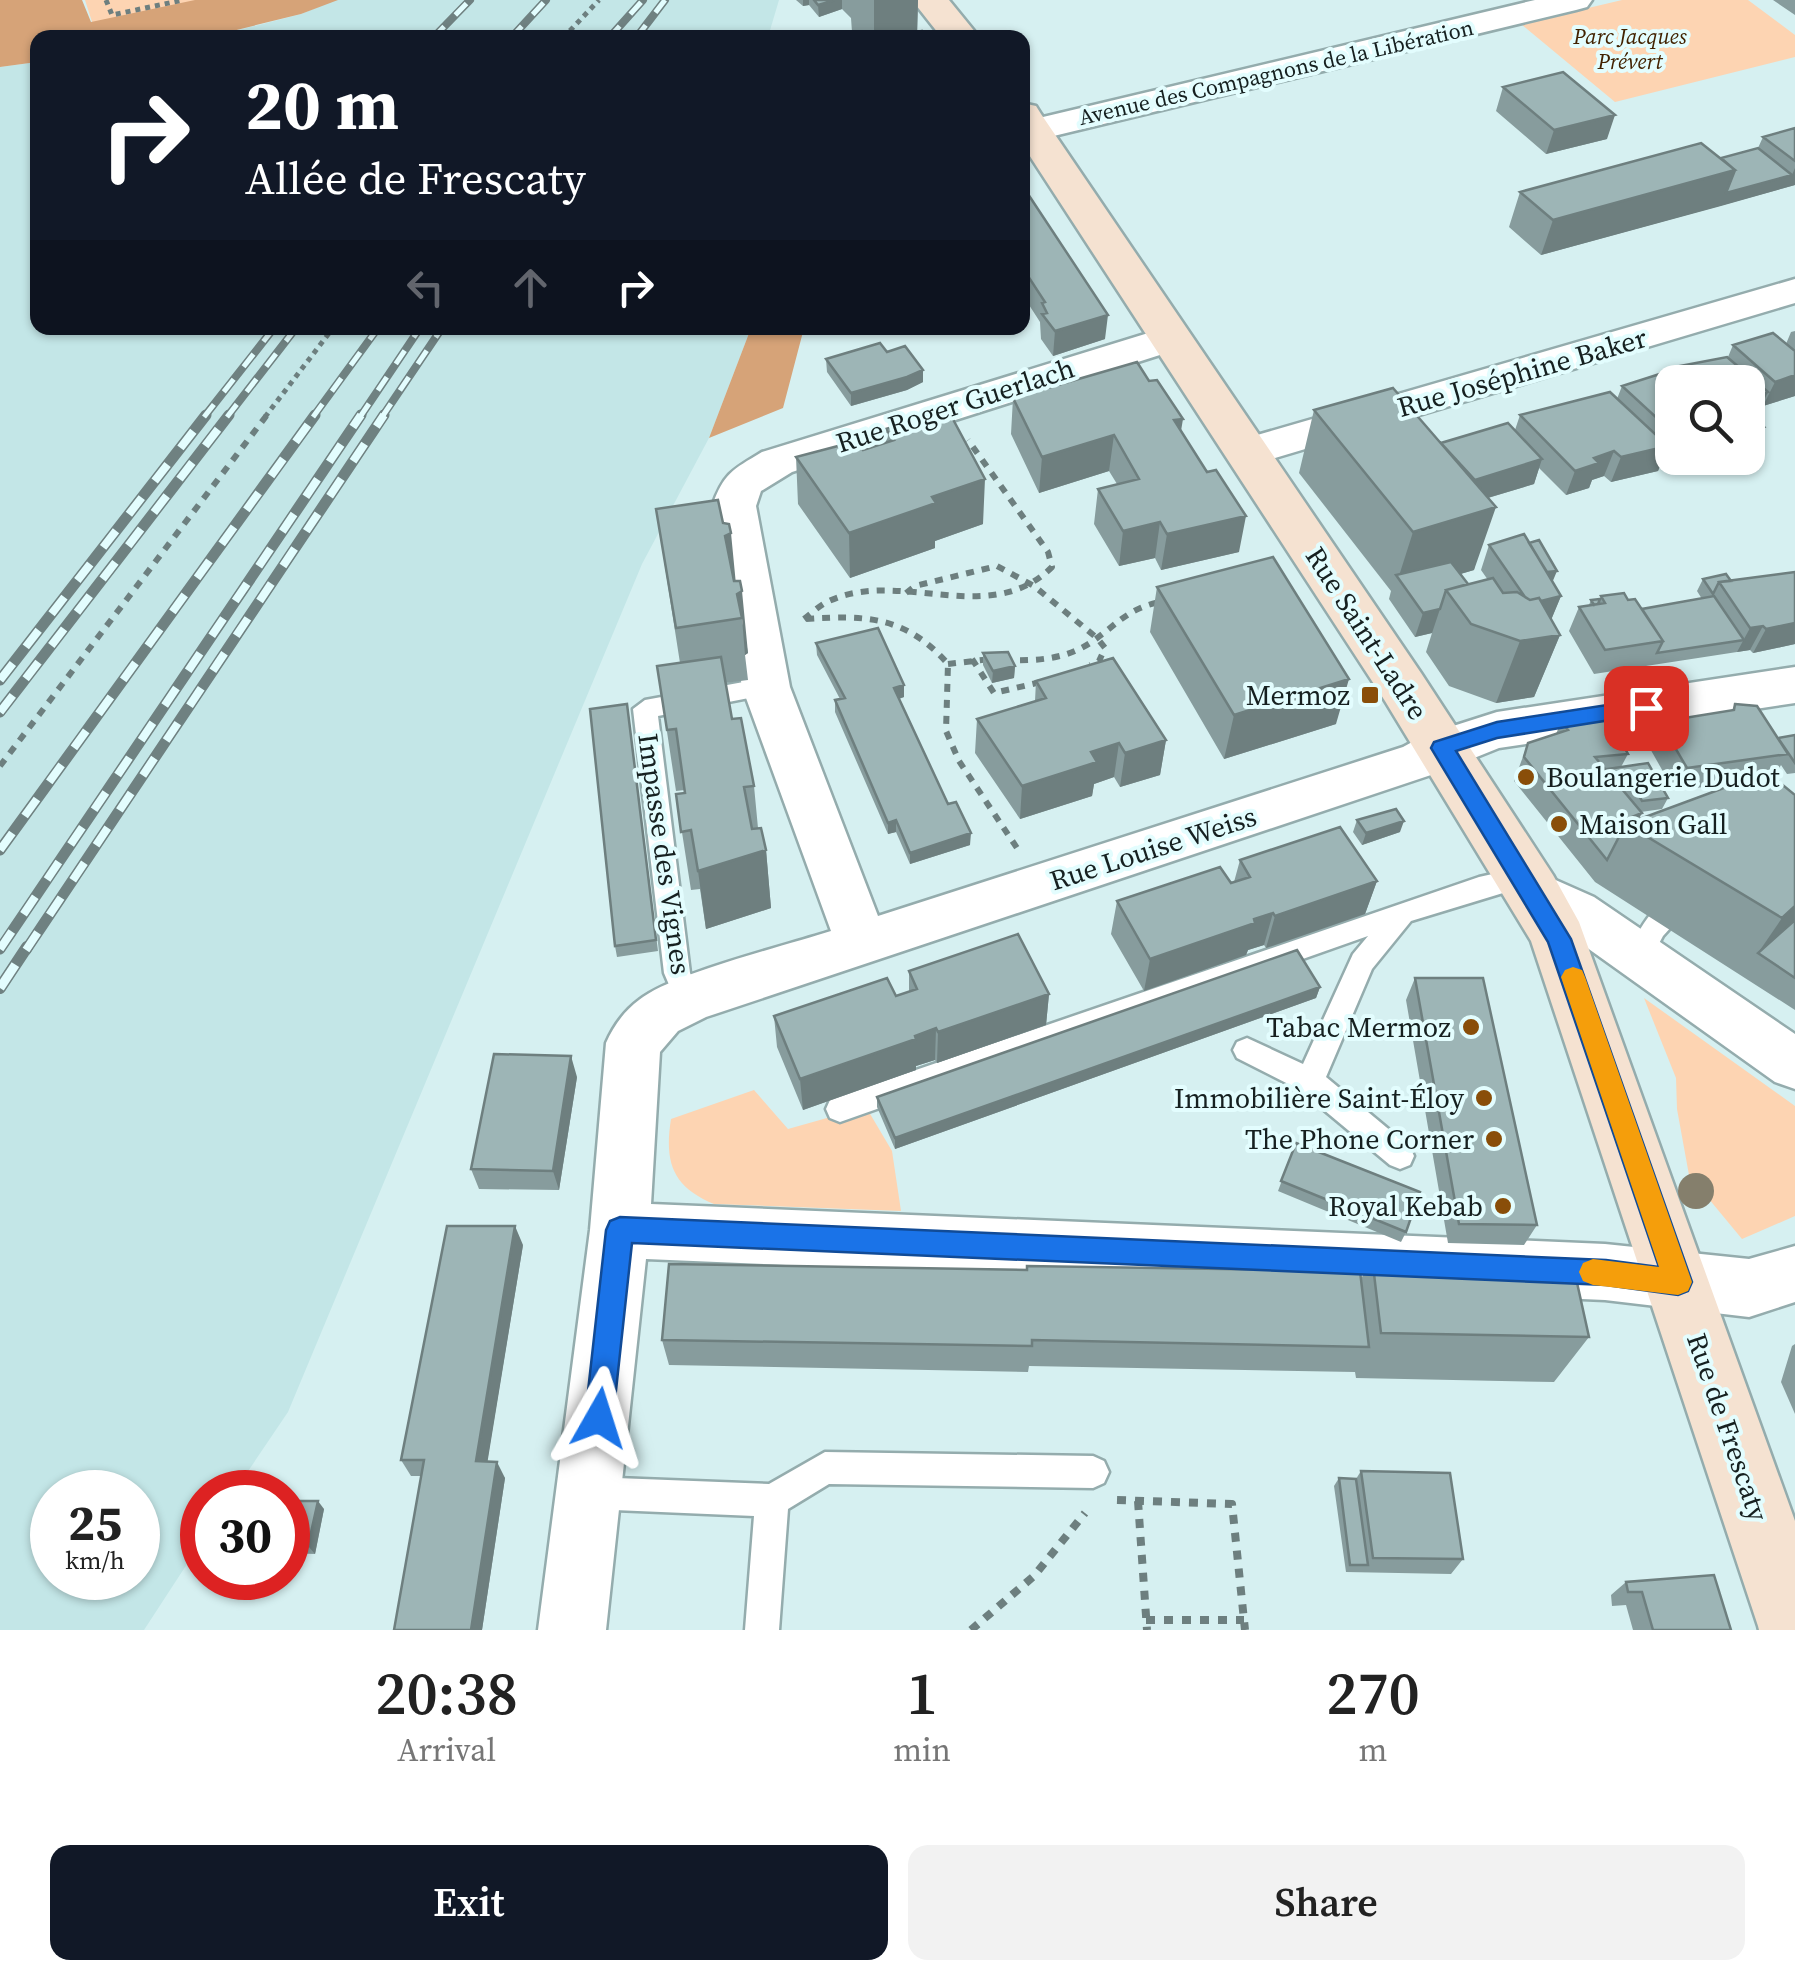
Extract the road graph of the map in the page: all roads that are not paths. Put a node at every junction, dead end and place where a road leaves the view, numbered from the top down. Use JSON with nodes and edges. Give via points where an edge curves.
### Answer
{"nodes":[{"id":1,"x":930,"y":0,"type":"edge"},
{"id":2,"x":1576,"y":0,"type":"edge"},
{"id":3,"x":955,"y":30,"type":"edge"},
{"id":4,"x":1030,"y":122,"type":"edge"},
{"id":5,"x":1030,"y":125,"type":"edge"},
{"id":6,"x":1795,"y":292,"type":"edge"},
{"id":7,"x":1171,"y":338,"type":"junction"},
{"id":8,"x":1248,"y":452,"type":"junction"},
{"id":9,"x":1795,"y":685,"type":"edge"},
{"id":10,"x":766,"y":687,"type":"junction"},
{"id":11,"x":1442,"y":748,"type":"junction"},
{"id":12,"x":1704,"y":880,"type":"edge"},
{"id":13,"x":1529,"y":884,"type":"junction"},
{"id":14,"x":1402,"y":913,"type":"junction"},
{"id":15,"x":862,"y":944,"type":"junction"},
{"id":16,"x":1639,"y":956,"type":"junction"},
{"id":17,"x":674,"y":1008,"type":"junction"},
{"id":18,"x":1247,"y":1050,"type":"dead end"},
{"id":19,"x":1795,"y":1066,"type":"edge"},
{"id":20,"x":1310,"y":1081,"type":"junction"},
{"id":21,"x":840,"y":1109,"type":"dead end"},
{"id":22,"x":1400,"y":1156,"type":"dead end"},
{"id":23,"x":620,"y":1230,"type":"junction"},
{"id":24,"x":1795,"y":1274,"type":"edge"},
{"id":25,"x":1678,"y":1282,"type":"junction"},
{"id":26,"x":1092,"y":1472,"type":"road end"},
{"id":27,"x":591,"y":1493,"type":"junction"},
{"id":28,"x":772,"y":1500,"type":"junction"},
{"id":29,"x":1795,"y":1626,"type":"edge"},
{"id":30,"x":572,"y":1630,"type":"edge"},
{"id":31,"x":762,"y":1630,"type":"edge"}],
"edges":[{"from":1,"to":3,"type":"street"},
{"from":2,"to":4,"type":"street","name":"Avenue des Compagnons de la Libération"},
{"from":5,"to":7,"type":"street","name":"Rue Saint-Ladre"},
{"from":6,"to":8,"type":"street","name":"Rue Joséphine Baker"},
{"from":7,"to":8,"type":"street","name":"Rue Saint-Ladre"},
{"from":7,"to":10,"type":"street","name":"Rue Roger Guerlach","via":[[777,462],[742,483],[734,506]]},
{"from":8,"to":11,"type":"street","name":"Rue Saint-Ladre"},
{"from":9,"to":11,"type":"street","name":"Rue Louise Weiss","via":[[1497,730]]},
{"from":10,"to":15,"type":"street"},
{"from":10,"to":17,"type":"lane","name":"Impasse des Vignes","via":[[646,708],[677,973]]},
{"from":11,"to":13,"type":"street","name":"Rue Saint-Ladre"},
{"from":11,"to":15,"type":"street","name":"Rue Louise Weiss"},
{"from":12,"to":16,"type":"lane","via":[[1654,928]]},
{"from":13,"to":14,"type":"lane"},
{"from":13,"to":16,"type":"street"},
{"from":13,"to":25,"type":"street","name":"Rue de Frescaty","via":[[1570,966]]},
{"from":14,"to":20,"type":"lane","via":[[1362,962]]},
{"from":14,"to":21,"type":"lane"},
{"from":15,"to":17,"type":"street","name":"Rue Louise Weiss"},
{"from":16,"to":19,"type":"street"},
{"from":17,"to":23,"type":"street","via":[[633,1044]]},
{"from":18,"to":20,"type":"lane"},
{"from":20,"to":22,"type":"lane"},
{"from":23,"to":25,"type":"street","via":[[1586,1272]]},
{"from":23,"to":27,"type":"street"},
{"from":24,"to":25,"type":"street","via":[[1749,1288]]},
{"from":25,"to":29,"type":"street","name":"Rue de Frescaty"},
{"from":26,"to":28,"type":"lane","via":[[825,1468]]},
{"from":27,"to":28,"type":"lane"},
{"from":27,"to":30,"type":"street"},
{"from":28,"to":31,"type":"lane"}]}
